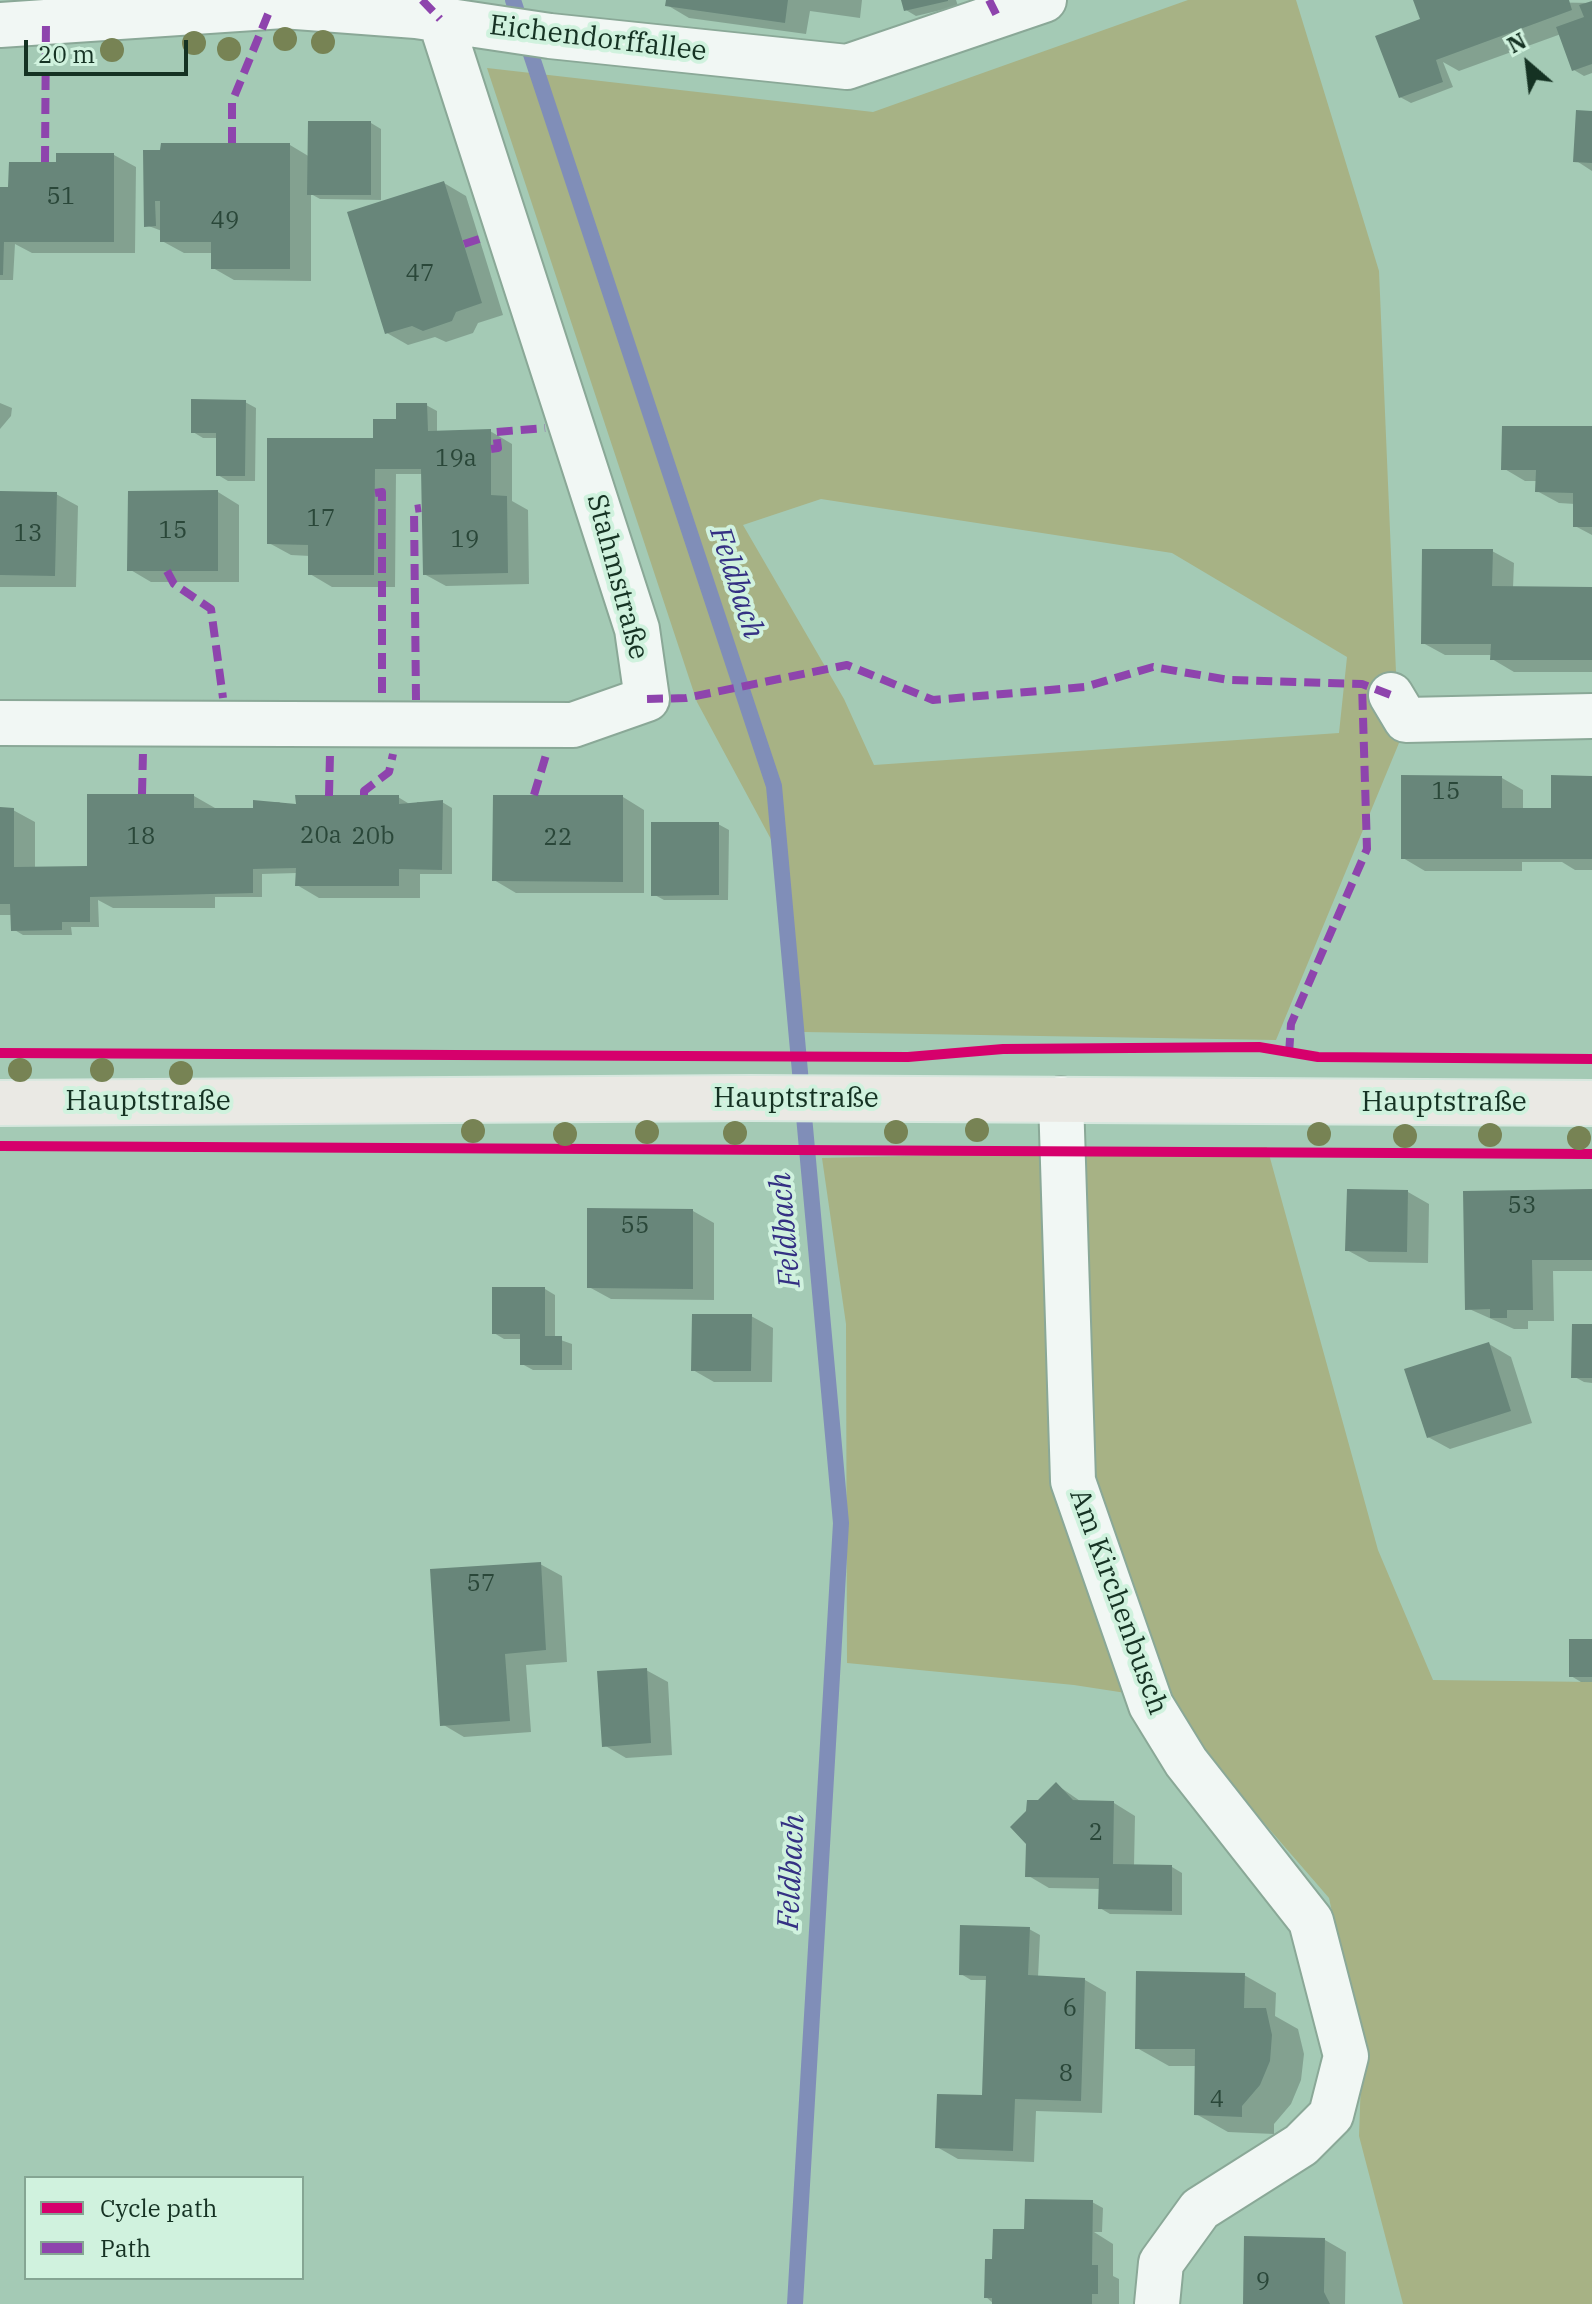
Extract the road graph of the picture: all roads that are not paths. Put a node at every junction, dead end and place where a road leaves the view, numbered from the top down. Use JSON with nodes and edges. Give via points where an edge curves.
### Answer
{"nodes":[{"id":1,"x":1044,"y":0,"type":"edge"},
{"id":2,"x":993,"y":8,"type":"edge"},
{"id":3,"x":440,"y":19,"type":"junction"},
{"id":4,"x":0,"y":25,"type":"edge"},
{"id":5,"x":1391,"y":695,"type":"dead end"},
{"id":6,"x":1592,"y":716,"type":"edge"},
{"id":7,"x":0,"y":723,"type":"edge"},
{"id":8,"x":1061,"y":1099,"type":"junction"},
{"id":9,"x":0,"y":1103,"type":"edge"},
{"id":10,"x":1592,"y":1103,"type":"edge"},
{"id":11,"x":1157,"y":2304,"type":"edge"}],
"edges":[{"from":1,"to":2,"type":"street","name":"Eichendorffallee"},
{"from":2,"to":3,"type":"street","name":"Eichendorffallee","via":[[847,67]]},
{"from":3,"to":4,"type":"street","name":"Eichendorffallee","via":[[283,6]]},
{"from":3,"to":7,"type":"street","name":"Stahmstraße","via":[[637,629],[647,699],[573,725]]},
{"from":5,"to":6,"type":"street","via":[[1406,720]]},
{"from":8,"to":9,"type":"main road","name":"Hauptstraße"},
{"from":8,"to":10,"type":"main road","name":"Hauptstraße"},
{"from":8,"to":11,"type":"street","name":"Am Kirchenbusch","via":[[1073,1481],[1151,1705],[1186,1762],[1311,1921],[1346,2056],[1331,2115],[1301,2145],[1200,2209],[1161,2263]]}]}
